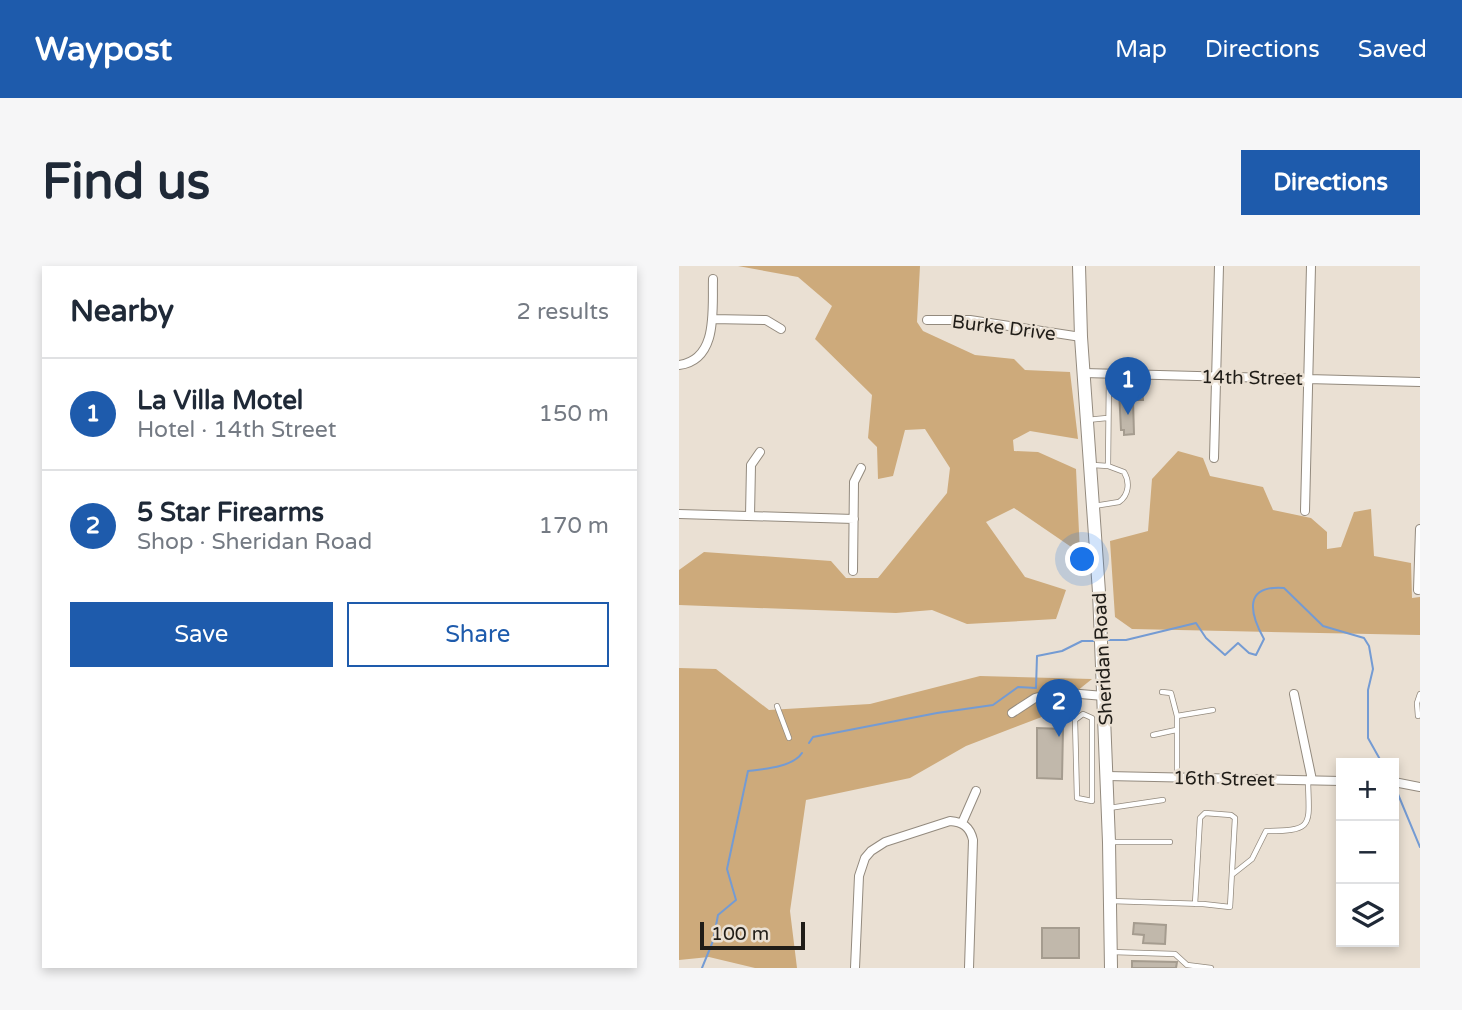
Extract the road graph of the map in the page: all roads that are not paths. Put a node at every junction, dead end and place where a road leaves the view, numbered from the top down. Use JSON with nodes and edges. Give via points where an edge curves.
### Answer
{"nodes":[{"id":1,"x":1079,"y":266,"type":"edge"},
{"id":2,"x":1219,"y":266,"type":"edge"},
{"id":3,"x":1311,"y":266,"type":"edge"},
{"id":4,"x":713,"y":279,"type":"dead end"},
{"id":5,"x":712,"y":319,"type":"junction"},
{"id":6,"x":927,"y":320,"type":"dead end"},
{"id":7,"x":781,"y":328,"type":"dead end"},
{"id":8,"x":1081,"y":337,"type":"junction"},
{"id":9,"x":679,"y":365,"type":"edge"},
{"id":10,"x":1084,"y":373,"type":"junction"},
{"id":11,"x":1109,"y":374,"type":"junction"},
{"id":12,"x":1216,"y":376,"type":"junction"},
{"id":13,"x":1308,"y":378,"type":"junction"},
{"id":14,"x":1420,"y":382,"type":"edge"},
{"id":15,"x":1107,"y":418,"type":"junction"},
{"id":16,"x":1087,"y":420,"type":"junction"},
{"id":17,"x":760,"y":452,"type":"dead end"},
{"id":18,"x":1214,"y":458,"type":"dead end"},
{"id":19,"x":1090,"y":465,"type":"junction"},
{"id":20,"x":1108,"y":466,"type":"junction"},
{"id":21,"x":861,"y":468,"type":"dead end"},
{"id":22,"x":1093,"y":506,"type":"junction"},
{"id":23,"x":1305,"y":511,"type":"dead end"},
{"id":24,"x":679,"y":514,"type":"edge"},
{"id":25,"x":750,"y":516,"type":"junction"},
{"id":26,"x":854,"y":519,"type":"junction"},
{"id":27,"x":1420,"y":529,"type":"edge"},
{"id":28,"x":853,"y":571,"type":"dead end"},
{"id":29,"x":1418,"y":590,"type":"edge"},
{"id":30,"x":1162,"y":692,"type":"dead end"},
{"id":31,"x":1294,"y":694,"type":"dead end"},
{"id":32,"x":1420,"y":694,"type":"edge"},
{"id":33,"x":1104,"y":696,"type":"junction"},
{"id":34,"x":777,"y":706,"type":"dead end"},
{"id":35,"x":1213,"y":710,"type":"dead end"},
{"id":36,"x":1011,"y":713,"type":"dead end"},
{"id":37,"x":1177,"y":716,"type":"junction"},
{"id":38,"x":1418,"y":716,"type":"dead end"},
{"id":39,"x":1176,"y":730,"type":"junction"},
{"id":40,"x":1153,"y":735,"type":"dead end"},
{"id":41,"x":789,"y":738,"type":"dead end"},
{"id":42,"x":1107,"y":776,"type":"junction"},
{"id":43,"x":1177,"y":777,"type":"junction"},
{"id":44,"x":1310,"y":780,"type":"junction"},
{"id":45,"x":1336,"y":781,"type":"edge"},
{"id":46,"x":1399,"y":783,"type":"edge"},
{"id":47,"x":1420,"y":787,"type":"edge"},
{"id":48,"x":976,"y":791,"type":"dead end"},
{"id":49,"x":1163,"y":800,"type":"dead end"},
{"id":50,"x":1092,"y":801,"type":"junction"},
{"id":51,"x":1108,"y":804,"type":"junction"},
{"id":52,"x":963,"y":823,"type":"junction"},
{"id":53,"x":1109,"y":842,"type":"junction"},
{"id":54,"x":1170,"y":842,"type":"dead end"},
{"id":55,"x":1232,"y":874,"type":"junction"},
{"id":56,"x":1111,"y":901,"type":"junction"},
{"id":57,"x":1195,"y":904,"type":"junction"},
{"id":58,"x":1111,"y":951,"type":"junction"},
{"id":59,"x":855,"y":968,"type":"edge"},
{"id":60,"x":968,"y":968,"type":"edge"},
{"id":61,"x":1111,"y":968,"type":"edge"},
{"id":62,"x":1211,"y":968,"type":"edge"}],
"edges":[{"from":1,"to":8,"type":"main road","name":"Sheridan Road"},
{"from":2,"to":12,"type":"street"},
{"from":3,"to":13,"type":"street"},
{"from":4,"to":5,"type":"street"},
{"from":5,"to":7,"type":"street","via":[[766,320]]},
{"from":5,"to":9,"type":"street","via":[[704,350]]},
{"from":6,"to":8,"type":"street","name":"Burke Drive","via":[[970,320]]},
{"from":8,"to":10,"type":"main road","name":"Sheridan Road"},
{"from":10,"to":11,"type":"street","name":"14th Street"},
{"from":10,"to":16,"type":"main road","name":"Sheridan Road"},
{"from":11,"to":12,"type":"street","name":"14th Street"},
{"from":11,"to":15,"type":"lane"},
{"from":12,"to":13,"type":"street","name":"14th Street"},
{"from":12,"to":18,"type":"street"},
{"from":13,"to":14,"type":"street","name":"14th Street"},
{"from":13,"to":23,"type":"street"},
{"from":15,"to":16,"type":"lane"},
{"from":15,"to":20,"type":"lane"},
{"from":16,"to":19,"type":"main road","name":"Sheridan Road"},
{"from":17,"to":25,"type":"street","via":[[751,465]]},
{"from":19,"to":20,"type":"lane"},
{"from":19,"to":22,"type":"main road","name":"Sheridan Road"},
{"from":20,"to":22,"type":"lane","via":[[1123,472],[1127,492],[1119,502]]},
{"from":21,"to":26,"type":"street","via":[[854,482]]},
{"from":22,"to":33,"type":"main road","name":"Sheridan Road"},
{"from":24,"to":25,"type":"street"},
{"from":25,"to":26,"type":"street"},
{"from":26,"to":28,"type":"street"},
{"from":27,"to":29,"type":"street"},
{"from":30,"to":37,"type":"lane","via":[[1171,693]]},
{"from":31,"to":44,"type":"street"},
{"from":32,"to":38,"type":"lane"},
{"from":33,"to":36,"type":"street","via":[[1056,692]]},
{"from":33,"to":42,"type":"main road","name":"Sheridan Road"},
{"from":34,"to":41,"type":"lane"},
{"from":35,"to":37,"type":"lane"},
{"from":37,"to":39,"type":"lane"},
{"from":39,"to":40,"type":"lane"},
{"from":39,"to":43,"type":"lane"},
{"from":42,"to":43,"type":"street","name":"16th Street"},
{"from":42,"to":51,"type":"main road","name":"Sheridan Road"},
{"from":43,"to":44,"type":"street","name":"16th Street"},
{"from":44,"to":45,"type":"street","name":"16th Street"},
{"from":44,"to":55,"type":"lane","via":[[1307,823],[1293,831],[1266,831],[1252,859]]},
{"from":46,"to":47,"type":"street"},
{"from":48,"to":52,"type":"street"},
{"from":49,"to":51,"type":"lane"},
{"from":50,"to":50,"type":"lane","via":[[1077,798],[1075,720],[1083,714],[1092,718]]},
{"from":50,"to":51,"type":"lane"},
{"from":51,"to":53,"type":"main road","name":"Sheridan Road"},
{"from":52,"to":59,"type":"street","via":[[950,821],[885,842],[865,858],[859,876]]},
{"from":52,"to":60,"type":"street","via":[[972,840]]},
{"from":53,"to":54,"type":"lane"},
{"from":53,"to":56,"type":"main road","name":"Sheridan Road"},
{"from":55,"to":57,"type":"lane","via":[[1230,907]]},
{"from":55,"to":57,"type":"lane","via":[[1235,818],[1205,813],[1200,818]]},
{"from":56,"to":57,"type":"lane"},
{"from":56,"to":58,"type":"main road","name":"Sheridan Road"},
{"from":58,"to":61,"type":"main road","name":"Sheridan Road"},
{"from":58,"to":62,"type":"lane","via":[[1175,954],[1187,965]]}]}
